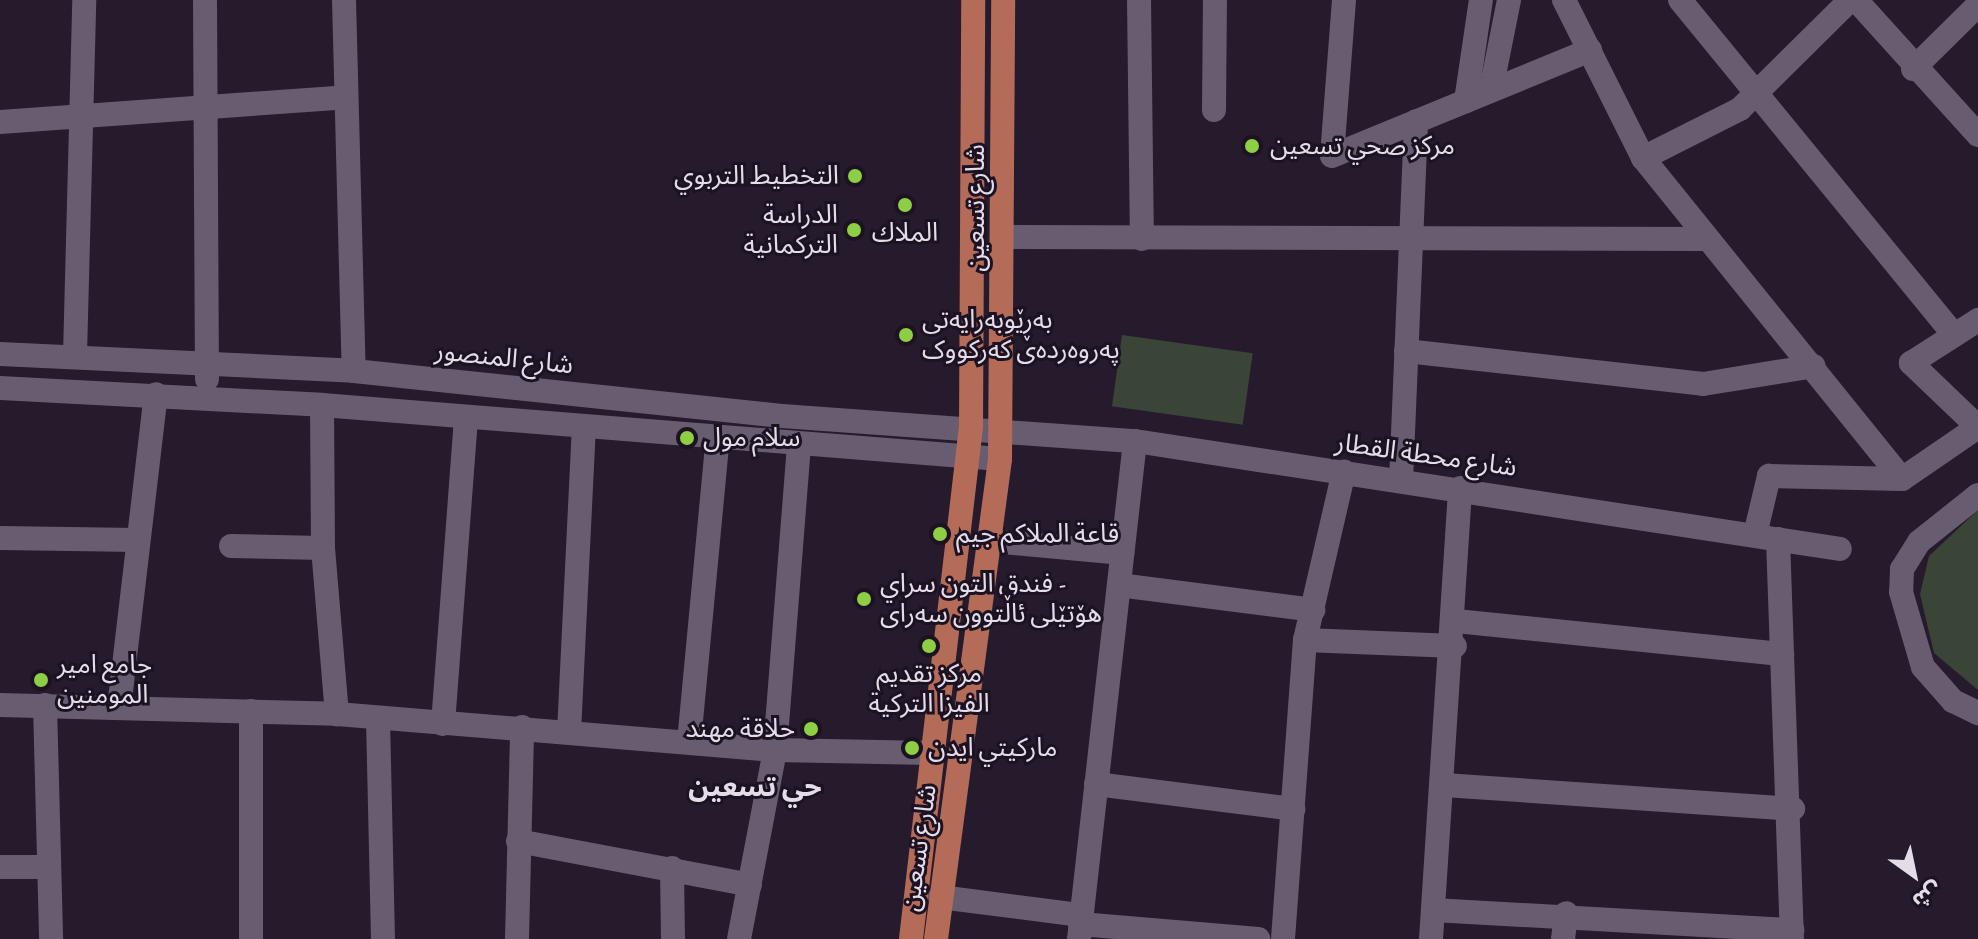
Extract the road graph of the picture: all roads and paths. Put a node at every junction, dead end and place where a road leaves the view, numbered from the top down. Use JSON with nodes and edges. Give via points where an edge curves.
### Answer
{"nodes":[{"id":1,"x":84,"y":0,"type":"edge"},
{"id":2,"x":205,"y":0,"type":"edge"},
{"id":3,"x":344,"y":0,"type":"edge"},
{"id":4,"x":973,"y":0,"type":"edge"},
{"id":5,"x":1003,"y":0,"type":"edge"},
{"id":6,"x":1139,"y":0,"type":"edge"},
{"id":7,"x":1215,"y":0,"type":"edge"},
{"id":8,"x":1344,"y":0,"type":"edge"},
{"id":9,"x":1481,"y":0,"type":"edge"},
{"id":10,"x":1509,"y":0,"type":"edge"},
{"id":11,"x":1564,"y":0,"type":"edge"},
{"id":12,"x":1680,"y":0,"type":"edge"},
{"id":13,"x":1853,"y":0,"type":"edge"},
{"id":14,"x":1978,"y":5,"type":"edge"},
{"id":15,"x":1590,"y":50,"type":"junction"},
{"id":16,"x":1913,"y":69,"type":"junction"},
{"id":17,"x":1491,"y":90,"type":"junction"},
{"id":18,"x":1753,"y":96,"type":"junction"},
{"id":19,"x":346,"y":97,"type":"junction"},
{"id":20,"x":1466,"y":101,"type":"junction"},
{"id":21,"x":206,"y":107,"type":"junction"},
{"id":22,"x":1214,"y":110,"type":"dead end"},
{"id":23,"x":81,"y":116,"type":"junction"},
{"id":24,"x":1416,"y":121,"type":"junction"},
{"id":25,"x":0,"y":122,"type":"edge"},
{"id":26,"x":1978,"y":135,"type":"edge"},
{"id":27,"x":1643,"y":158,"type":"junction"},
{"id":28,"x":1005,"y":237,"type":"junction"},
{"id":29,"x":1142,"y":239,"type":"junction"},
{"id":30,"x":1705,"y":239,"type":"junction"},
{"id":31,"x":1411,"y":242,"type":"junction"},
{"id":32,"x":1978,"y":320,"type":"edge"},
{"id":33,"x":1954,"y":335,"type":"junction"},
{"id":34,"x":1406,"y":351,"type":"junction"},
{"id":35,"x":0,"y":354,"type":"edge"},
{"id":36,"x":75,"y":355,"type":"junction"},
{"id":37,"x":207,"y":363,"type":"junction"},
{"id":38,"x":1814,"y":366,"type":"junction"},
{"id":39,"x":354,"y":371,"type":"junction"},
{"id":40,"x":0,"y":388,"type":"edge"},
{"id":41,"x":156,"y":394,"type":"junction"},
{"id":42,"x":206,"y":398,"type":"junction"},
{"id":43,"x":322,"y":405,"type":"junction"},
{"id":44,"x":466,"y":419,"type":"junction"},
{"id":45,"x":584,"y":427,"type":"junction"},
{"id":46,"x":971,"y":427,"type":"junction"},
{"id":47,"x":1978,"y":427,"type":"edge"},
{"id":48,"x":1002,"y":429,"type":"junction"},
{"id":49,"x":718,"y":438,"type":"junction"},
{"id":50,"x":1135,"y":441,"type":"junction"},
{"id":51,"x":799,"y":444,"type":"junction"},
{"id":52,"x":969,"y":457,"type":"junction"},
{"id":53,"x":1000,"y":459,"type":"junction"},
{"id":54,"x":1344,"y":471,"type":"junction"},
{"id":55,"x":1902,"y":479,"type":"junction"},
{"id":56,"x":1401,"y":481,"type":"junction"},
{"id":57,"x":1460,"y":488,"type":"junction"},
{"id":58,"x":1978,"y":495,"type":"edge"},
{"id":59,"x":1767,"y":537,"type":"junction"},
{"id":60,"x":0,"y":538,"type":"edge"},
{"id":61,"x":138,"y":540,"type":"junction"},
{"id":62,"x":991,"y":541,"type":"junction"},
{"id":63,"x":231,"y":546,"type":"dead end"},
{"id":64,"x":323,"y":548,"type":"junction"},
{"id":65,"x":1840,"y":549,"type":"dead end"},
{"id":66,"x":1122,"y":553,"type":"junction"},
{"id":67,"x":1119,"y":585,"type":"junction"},
{"id":68,"x":1313,"y":610,"type":"junction"},
{"id":69,"x":1456,"y":621,"type":"junction"},
{"id":70,"x":1305,"y":640,"type":"junction"},
{"id":71,"x":1455,"y":646,"type":"junction"},
{"id":72,"x":1782,"y":654,"type":"junction"},
{"id":73,"x":0,"y":705,"type":"edge"},
{"id":74,"x":45,"y":705,"type":"junction"},
{"id":75,"x":119,"y":708,"type":"junction"},
{"id":76,"x":251,"y":711,"type":"junction"},
{"id":77,"x":1978,"y":713,"type":"edge"},
{"id":78,"x":337,"y":714,"type":"junction"},
{"id":79,"x":378,"y":719,"type":"junction"},
{"id":80,"x":443,"y":724,"type":"junction"},
{"id":81,"x":522,"y":727,"type":"junction"},
{"id":82,"x":569,"y":732,"type":"junction"},
{"id":83,"x":689,"y":742,"type":"junction"},
{"id":84,"x":775,"y":750,"type":"junction"},
{"id":85,"x":931,"y":753,"type":"junction"},
{"id":86,"x":1096,"y":784,"type":"junction"},
{"id":87,"x":1444,"y":785,"type":"junction"},
{"id":88,"x":1293,"y":809,"type":"junction"},
{"id":89,"x":1793,"y":809,"type":"junction"},
{"id":90,"x":518,"y":841,"type":"junction"},
{"id":91,"x":0,"y":867,"type":"edge"},
{"id":92,"x":49,"y":867,"type":"junction"},
{"id":93,"x":672,"y":868,"type":"junction"},
{"id":94,"x":750,"y":885,"type":"junction"},
{"id":95,"x":940,"y":897,"type":"junction"},
{"id":96,"x":1433,"y":910,"type":"junction"},
{"id":97,"x":1566,"y":913,"type":"junction"},
{"id":98,"x":1080,"y":926,"type":"edge"},
{"id":99,"x":1792,"y":935,"type":"edge"},
{"id":100,"x":51,"y":939,"type":"edge"},
{"id":101,"x":251,"y":939,"type":"edge"},
{"id":102,"x":383,"y":939,"type":"edge"},
{"id":103,"x":517,"y":939,"type":"edge"},
{"id":104,"x":673,"y":939,"type":"edge"},
{"id":105,"x":739,"y":939,"type":"edge"},
{"id":106,"x":911,"y":939,"type":"edge"},
{"id":107,"x":936,"y":939,"type":"edge"},
{"id":108,"x":1258,"y":939,"type":"edge"},
{"id":109,"x":1283,"y":939,"type":"edge"},
{"id":110,"x":1431,"y":939,"type":"edge"},
{"id":111,"x":1563,"y":939,"type":"edge"}],
"edges":[{"from":1,"to":23,"type":"street"},
{"from":2,"to":21,"type":"street"},
{"from":3,"to":19,"type":"street"},
{"from":4,"to":46,"type":"main road","name":"شارع تسعين"},
{"from":5,"to":28,"type":"main road","name":"شارع تسعين"},
{"from":6,"to":29,"type":"street"},
{"from":7,"to":22,"type":"street"},
{"from":8,"to":24,"type":"street","via":[[1332,156]]},
{"from":9,"to":20,"type":"street"},
{"from":10,"to":17,"type":"street"},
{"from":11,"to":15,"type":"street"},
{"from":12,"to":18,"type":"street"},
{"from":13,"to":16,"type":"street"},
{"from":13,"to":18,"type":"street"},
{"from":14,"to":16,"type":"street"},
{"from":15,"to":17,"type":"street"},
{"from":15,"to":27,"type":"street"},
{"from":16,"to":26,"type":"street"},
{"from":17,"to":20,"type":"street"},
{"from":18,"to":27,"type":"street"},
{"from":18,"to":33,"type":"street"},
{"from":19,"to":21,"type":"street"},
{"from":19,"to":39,"type":"street"},
{"from":20,"to":24,"type":"street"},
{"from":21,"to":23,"type":"street"},
{"from":21,"to":37,"type":"street"},
{"from":23,"to":25,"type":"street"},
{"from":23,"to":36,"type":"street"},
{"from":24,"to":31,"type":"street"},
{"from":27,"to":30,"type":"street"},
{"from":28,"to":29,"type":"street"},
{"from":28,"to":48,"type":"main road","name":"شارع تسعين"},
{"from":29,"to":31,"type":"street"},
{"from":30,"to":31,"type":"street"},
{"from":30,"to":38,"type":"street"},
{"from":31,"to":34,"type":"street"},
{"from":32,"to":33,"type":"street"},
{"from":33,"to":47,"type":"street","via":[[1911,363]]},
{"from":34,"to":38,"type":"street","via":[[1703,384]]},
{"from":34,"to":56,"type":"street"},
{"from":35,"to":36,"type":"street","name":"شارع المنصور"},
{"from":36,"to":37,"type":"street","name":"شارع المنصور"},
{"from":37,"to":39,"type":"street","name":"شارع المنصور"},
{"from":37,"to":42,"type":"street"},
{"from":38,"to":55,"type":"street"},
{"from":39,"to":46,"type":"street","name":"شارع المنصور","via":[[782,416]]},
{"from":40,"to":41,"type":"street"},
{"from":41,"to":42,"type":"street"},
{"from":41,"to":61,"type":"street"},
{"from":42,"to":43,"type":"street"},
{"from":43,"to":44,"type":"street"},
{"from":43,"to":64,"type":"street"},
{"from":44,"to":45,"type":"street"},
{"from":44,"to":80,"type":"street"},
{"from":45,"to":49,"type":"street"},
{"from":45,"to":82,"type":"street"},
{"from":46,"to":48,"type":"street","name":"شارع المنصور"},
{"from":46,"to":52,"type":"main road","name":"شارع تسعين"},
{"from":47,"to":55,"type":"street"},
{"from":48,"to":50,"type":"street","name":"شارع محطة القطار"},
{"from":48,"to":53,"type":"main road","name":"شارع تسعين"},
{"from":49,"to":51,"type":"street"},
{"from":49,"to":83,"type":"street"},
{"from":50,"to":54,"type":"street","name":"شارع محطة القطار"},
{"from":50,"to":66,"type":"street"},
{"from":51,"to":52,"type":"street"},
{"from":51,"to":84,"type":"street"},
{"from":52,"to":53,"type":"street"},
{"from":52,"to":85,"type":"main road","name":"شارع تسعين"},
{"from":53,"to":62,"type":"main road","name":"شارع تسعين"},
{"from":54,"to":56,"type":"street","name":"شارع محطة القطار"},
{"from":54,"to":68,"type":"street"},
{"from":55,"to":59,"type":"street","via":[[1769,476]]},
{"from":56,"to":57,"type":"street","name":"شارع محطة القطار"},
{"from":57,"to":59,"type":"street","name":"شارع محطة القطار"},
{"from":57,"to":69,"type":"street"},
{"from":58,"to":77,"type":"street","via":[[1919,542],[1902,569],[1901,592],[1923,667],[1953,701]]},
{"from":59,"to":65,"type":"street","name":"شارع محطة القطار"},
{"from":59,"to":72,"type":"street"},
{"from":60,"to":61,"type":"street"},
{"from":61,"to":75,"type":"street"},
{"from":62,"to":66,"type":"street"},
{"from":62,"to":95,"type":"main road","name":"شارع تسعين"},
{"from":63,"to":64,"type":"street"},
{"from":64,"to":78,"type":"street"},
{"from":66,"to":67,"type":"street"},
{"from":67,"to":68,"type":"street"},
{"from":67,"to":86,"type":"street"},
{"from":68,"to":70,"type":"street"},
{"from":69,"to":71,"type":"street"},
{"from":69,"to":72,"type":"street"},
{"from":70,"to":71,"type":"street"},
{"from":70,"to":88,"type":"street"},
{"from":71,"to":87,"type":"street"},
{"from":72,"to":89,"type":"street"},
{"from":73,"to":74,"type":"street"},
{"from":74,"to":75,"type":"street"},
{"from":74,"to":92,"type":"street"},
{"from":75,"to":76,"type":"street"},
{"from":76,"to":78,"type":"street"},
{"from":76,"to":101,"type":"street"},
{"from":78,"to":79,"type":"street"},
{"from":79,"to":80,"type":"street"},
{"from":79,"to":102,"type":"street"},
{"from":80,"to":81,"type":"street"},
{"from":81,"to":82,"type":"street"},
{"from":81,"to":90,"type":"street"},
{"from":82,"to":83,"type":"street"},
{"from":83,"to":84,"type":"street"},
{"from":84,"to":85,"type":"street"},
{"from":84,"to":94,"type":"street"},
{"from":85,"to":106,"type":"main road","name":"شارع تسعين"},
{"from":86,"to":88,"type":"street"},
{"from":86,"to":98,"type":"street"},
{"from":87,"to":89,"type":"street"},
{"from":87,"to":96,"type":"street"},
{"from":88,"to":109,"type":"street"},
{"from":89,"to":99,"type":"street"},
{"from":90,"to":93,"type":"street"},
{"from":90,"to":103,"type":"street"},
{"from":91,"to":92,"type":"street"},
{"from":92,"to":100,"type":"street"},
{"from":93,"to":94,"type":"street"},
{"from":93,"to":104,"type":"street"},
{"from":94,"to":105,"type":"street"},
{"from":95,"to":98,"type":"street"},
{"from":95,"to":107,"type":"main road","name":"شارع تسعين"},
{"from":96,"to":97,"type":"street"},
{"from":96,"to":110,"type":"street"},
{"from":97,"to":99,"type":"street"},
{"from":97,"to":111,"type":"street"},
{"from":98,"to":108,"type":"street"}]}
